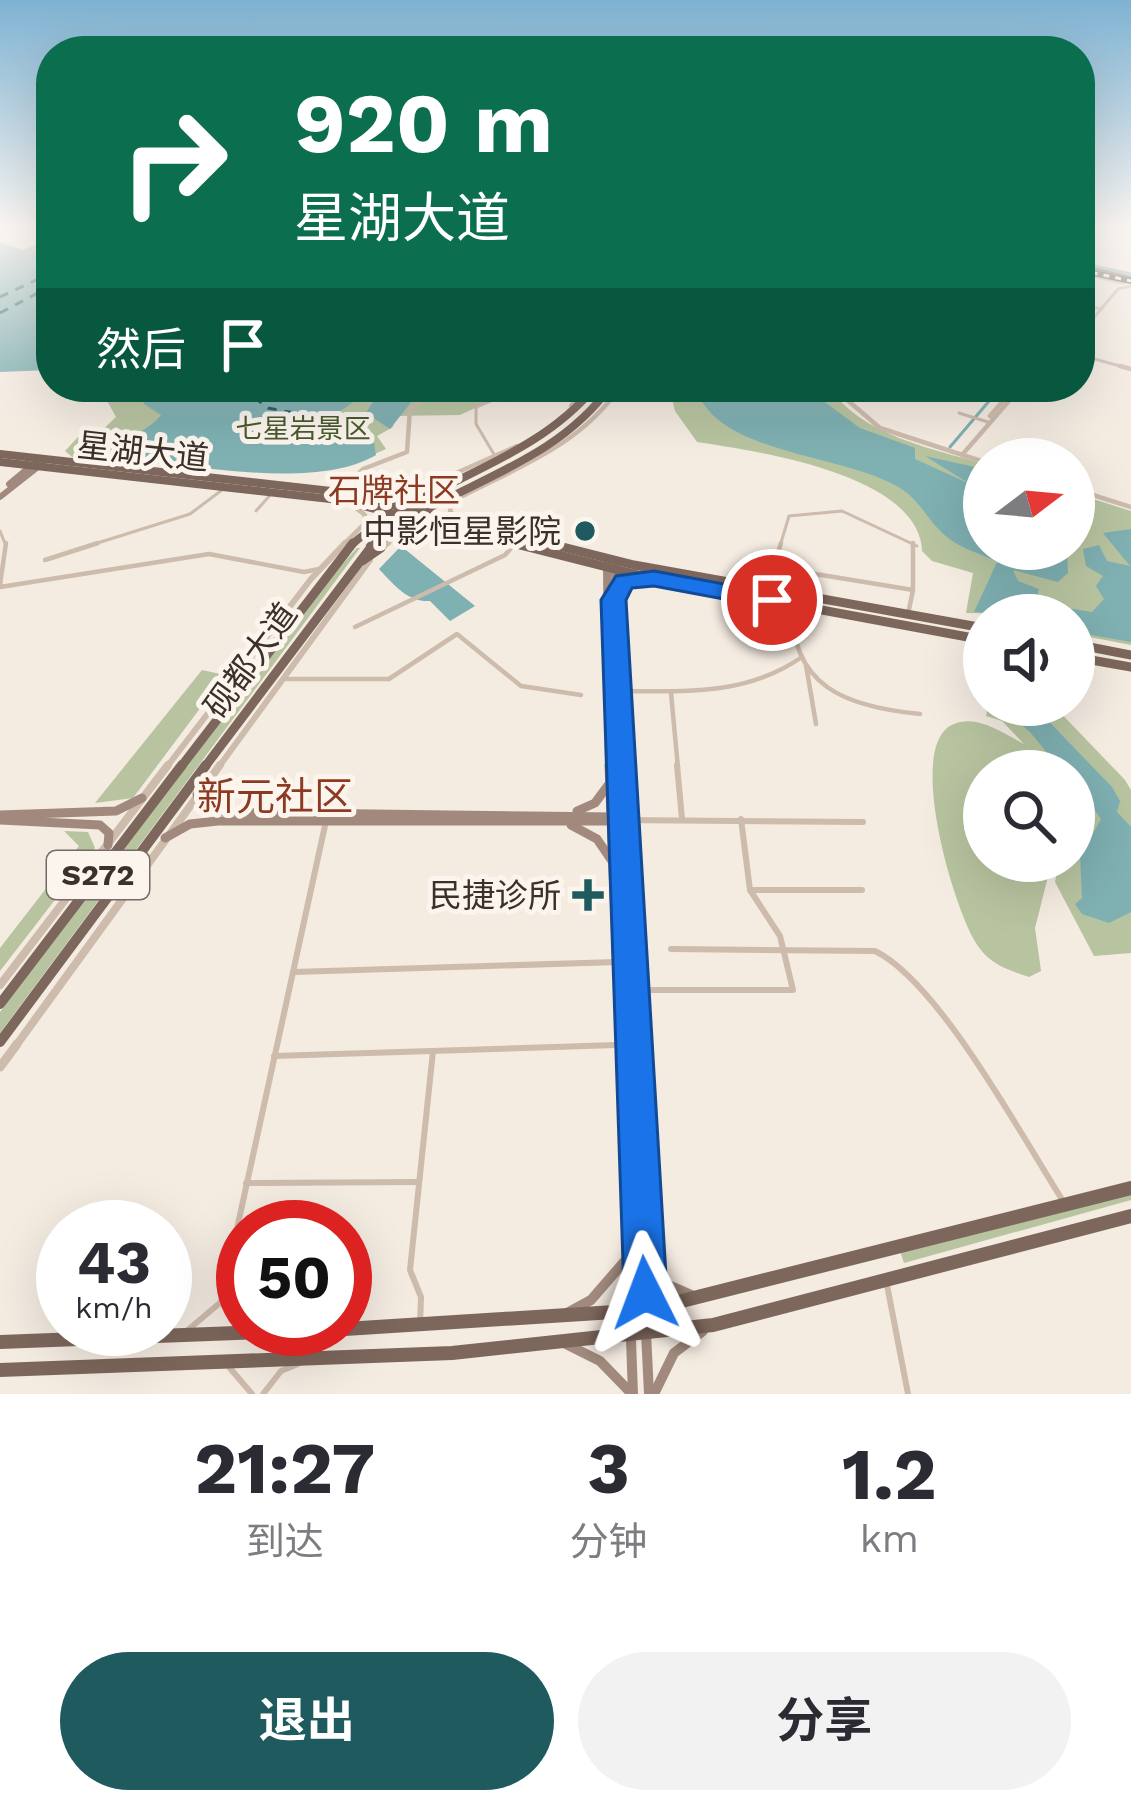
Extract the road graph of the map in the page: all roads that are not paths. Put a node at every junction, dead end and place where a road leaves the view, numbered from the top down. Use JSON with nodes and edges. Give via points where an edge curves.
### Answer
{"nodes":[{"id":1,"x":1112,"y":291,"type":"edge"},
{"id":2,"x":1095,"y":308,"type":"edge"},
{"id":3,"x":1100,"y":309,"type":"junction"},
{"id":4,"x":1095,"y":315,"type":"edge"},
{"id":5,"x":1095,"y":359,"type":"edge"},
{"id":6,"x":1131,"y":368,"type":"edge"},
{"id":7,"x":418,"y":402,"type":"edge"},
{"id":8,"x":482,"y":402,"type":"edge"},
{"id":9,"x":575,"y":402,"type":"edge"},
{"id":10,"x":580,"y":402,"type":"edge"},
{"id":11,"x":597,"y":402,"type":"edge"},
{"id":12,"x":606,"y":402,"type":"edge"},
{"id":13,"x":849,"y":402,"type":"edge"},
{"id":14,"x":1003,"y":402,"type":"edge"},
{"id":15,"x":959,"y":413,"type":"dead end"},
{"id":16,"x":985,"y":421,"type":"junction"},
{"id":17,"x":539,"y":440,"type":"junction"},
{"id":18,"x":515,"y":447,"type":"junction"},
{"id":19,"x":961,"y":454,"type":"joint"},
{"id":20,"x":495,"y":456,"type":"junction"},
{"id":21,"x":2,"y":460,"type":"edge"},
{"id":22,"x":39,"y":463,"type":"junction"},
{"id":23,"x":476,"y":465,"type":"junction"},
{"id":24,"x":68,"y":470,"type":"junction"},
{"id":25,"x":128,"y":472,"type":"junction"},
{"id":26,"x":511,"y":473,"type":"junction"},
{"id":27,"x":18,"y":480,"type":"junction"},
{"id":28,"x":454,"y":482,"type":"junction"},
{"id":29,"x":471,"y":484,"type":"junction"},
{"id":30,"x":227,"y":486,"type":"junction"},
{"id":31,"x":273,"y":491,"type":"junction"},
{"id":32,"x":0,"y":494,"type":"edge"},
{"id":33,"x":342,"y":495,"type":"junction"},
{"id":34,"x":1095,"y":497,"type":"edge"},
{"id":35,"x":370,"y":498,"type":"junction"},
{"id":36,"x":1131,"y":508,"type":"edge"},
{"id":37,"x":256,"y":511,"type":"dead end"},
{"id":38,"x":418,"y":511,"type":"junction"},
{"id":39,"x":394,"y":512,"type":"junction"},
{"id":40,"x":405,"y":512,"type":"junction"},
{"id":41,"x":440,"y":526,"type":"junction"},
{"id":42,"x":468,"y":527,"type":"junction"},
{"id":43,"x":0,"y":531,"type":"edge"},
{"id":44,"x":351,"y":545,"type":"junction"},
{"id":45,"x":514,"y":545,"type":"junction"},
{"id":46,"x":380,"y":548,"type":"junction"},
{"id":47,"x":367,"y":549,"type":"junction"},
{"id":48,"x":44,"y":560,"type":"dead end"},
{"id":49,"x":612,"y":564,"type":"junction"},
{"id":50,"x":352,"y":567,"type":"junction"},
{"id":51,"x":773,"y":567,"type":"junction"},
{"id":52,"x":304,"y":572,"type":"junction"},
{"id":53,"x":321,"y":574,"type":"junction"},
{"id":54,"x":311,"y":579,"type":"junction"},
{"id":55,"x":654,"y":579,"type":"junction"},
{"id":56,"x":340,"y":584,"type":"junction"},
{"id":57,"x":0,"y":586,"type":"edge"},
{"id":58,"x":766,"y":588,"type":"junction"},
{"id":59,"x":913,"y":590,"type":"junction"},
{"id":60,"x":610,"y":600,"type":"junction"},
{"id":61,"x":293,"y":604,"type":"junction"},
{"id":62,"x":792,"y":604,"type":"junction"},
{"id":63,"x":332,"y":606,"type":"junction"},
{"id":64,"x":908,"y":614,"type":"junction"},
{"id":65,"x":963,"y":624,"type":"edge"},
{"id":66,"x":355,"y":627,"type":"dead end"},
{"id":67,"x":963,"y":636,"type":"edge"},
{"id":68,"x":1095,"y":648,"type":"edge"},
{"id":69,"x":1131,"y":655,"type":"edge"},
{"id":70,"x":803,"y":658,"type":"junction"},
{"id":71,"x":249,"y":660,"type":"junction"},
{"id":72,"x":1095,"y":660,"type":"edge"},
{"id":73,"x":1131,"y":667,"type":"edge"},
{"id":74,"x":280,"y":680,"type":"junction"},
{"id":75,"x":820,"y":681,"type":"junction"},
{"id":76,"x":808,"y":685,"type":"junction"},
{"id":77,"x":615,"y":691,"type":"junction"},
{"id":78,"x":671,"y":693,"type":"junction"},
{"id":79,"x":581,"y":695,"type":"dead end"},
{"id":80,"x":231,"y":697,"type":"junction"},
{"id":81,"x":920,"y":714,"type":"dead end"},
{"id":82,"x":816,"y":724,"type":"dead end"},
{"id":83,"x":226,"y":736,"type":"junction"},
{"id":84,"x":196,"y":746,"type":"junction"},
{"id":85,"x":212,"y":773,"type":"junction"},
{"id":86,"x":610,"y":783,"type":"junction"},
{"id":87,"x":153,"y":785,"type":"junction"},
{"id":88,"x":197,"y":794,"type":"junction"},
{"id":89,"x":142,"y":798,"type":"junction"},
{"id":90,"x":615,"y":798,"type":"junction"},
{"id":91,"x":221,"y":817,"type":"junction"},
{"id":92,"x":0,"y":818,"type":"edge"},
{"id":93,"x":84,"y":818,"type":"junction"},
{"id":94,"x":564,"y":818,"type":"junction"},
{"id":95,"x":615,"y":819,"type":"junction"},
{"id":96,"x":682,"y":819,"type":"junction"},
{"id":97,"x":740,"y":819,"type":"junction"},
{"id":98,"x":326,"y":821,"type":"junction"},
{"id":99,"x":863,"y":822,"type":"dead end"},
{"id":100,"x":165,"y":838,"type":"junction"},
{"id":101,"x":108,"y":845,"type":"junction"},
{"id":102,"x":148,"y":861,"type":"junction"},
{"id":103,"x":614,"y":865,"type":"junction"},
{"id":104,"x":751,"y":890,"type":"junction"},
{"id":105,"x":862,"y":890,"type":"dead end"},
{"id":106,"x":108,"y":896,"type":"junction"},
{"id":107,"x":671,"y":949,"type":"dead end"},
{"id":108,"x":784,"y":950,"type":"junction"},
{"id":109,"x":617,"y":962,"type":"junction"},
{"id":110,"x":293,"y":972,"type":"junction"},
{"id":111,"x":0,"y":985,"type":"edge"},
{"id":112,"x":631,"y":989,"type":"junction"},
{"id":113,"x":0,"y":1004,"type":"edge"},
{"id":114,"x":0,"y":1042,"type":"edge"},
{"id":115,"x":620,"y":1045,"type":"junction"},
{"id":116,"x":433,"y":1051,"type":"junction"},
{"id":117,"x":274,"y":1056,"type":"junction"},
{"id":118,"x":2,"y":1063,"type":"edge"},
{"id":119,"x":419,"y":1182,"type":"junction"},
{"id":120,"x":246,"y":1183,"type":"junction"},
{"id":121,"x":1131,"y":1188,"type":"edge"},
{"id":122,"x":242,"y":1200,"type":"edge"},
{"id":123,"x":1066,"y":1205,"type":"junction"},
{"id":124,"x":1131,"y":1216,"type":"edge"},
{"id":125,"x":643,"y":1240,"type":"junction"},
{"id":126,"x":625,"y":1261,"type":"junction"},
{"id":127,"x":832,"y":1265,"type":"junction"},
{"id":128,"x":644,"y":1268,"type":"junction"},
{"id":129,"x":886,"y":1280,"type":"junction"},
{"id":130,"x":839,"y":1291,"type":"junction"},
{"id":131,"x":701,"y":1300,"type":"junction"},
{"id":132,"x":216,"y":1306,"type":"edge"},
{"id":133,"x":646,"y":1310,"type":"junction"},
{"id":134,"x":627,"y":1311,"type":"junction"},
{"id":135,"x":582,"y":1314,"type":"junction"},
{"id":136,"x":564,"y":1315,"type":"junction"},
{"id":137,"x":420,"y":1325,"type":"junction"},
{"id":138,"x":713,"y":1325,"type":"junction"},
{"id":139,"x":192,"y":1327,"type":"edge"},
{"id":140,"x":372,"y":1327,"type":"edge"},
{"id":141,"x":647,"y":1334,"type":"junction"},
{"id":142,"x":629,"y":1336,"type":"junction"},
{"id":143,"x":584,"y":1340,"type":"junction"},
{"id":144,"x":36,"y":1341,"type":"edge"},
{"id":145,"x":561,"y":1341,"type":"junction"},
{"id":146,"x":0,"y":1342,"type":"edge"},
{"id":147,"x":310,"y":1359,"type":"junction"},
{"id":148,"x":224,"y":1364,"type":"junction"},
{"id":149,"x":0,"y":1370,"type":"edge"},
{"id":150,"x":649,"y":1375,"type":"junction"},
{"id":151,"x":632,"y":1377,"type":"junction"},
{"id":152,"x":252,"y":1394,"type":"edge"},
{"id":153,"x":263,"y":1394,"type":"edge"},
{"id":154,"x":632,"y":1394,"type":"edge"},
{"id":155,"x":652,"y":1394,"type":"edge"},
{"id":156,"x":908,"y":1394,"type":"edge"}],
"edges":[{"from":1,"to":3,"type":"street"},
{"from":2,"to":3,"type":"street"},
{"from":3,"to":4,"type":"street"},
{"from":5,"to":6,"type":"street"},
{"from":7,"to":33,"type":"street","via":[[410,409],[407,452],[364,469]]},
{"from":8,"to":20,"type":"street","via":[[474,412]]},
{"from":9,"to":18,"type":"street"},
{"from":10,"to":17,"type":"main road","name":"砚都大道","number":"S272"},
{"from":11,"to":29,"type":"main road","name":"砚都大道","number":"S272","via":[[567,435]]},
{"from":12,"to":26,"type":"street","via":[[573,438]]},
{"from":13,"to":19,"type":"street","via":[[870,422]]},
{"from":14,"to":16,"type":"street"},
{"from":15,"to":16,"type":"street"},
{"from":16,"to":19,"type":"street"},
{"from":17,"to":18,"type":"street"},
{"from":17,"to":28,"type":"main road","name":"砚都大道","number":"S272"},
{"from":18,"to":20,"type":"street"},
{"from":20,"to":23,"type":"street"},
{"from":21,"to":22,"type":"main road","name":"星湖大道"},
{"from":21,"to":27,"type":"main road"},
{"from":22,"to":24,"type":"main road","name":"星湖大道"},
{"from":22,"to":25,"type":"main road","name":"星湖大道"},
{"from":22,"to":27,"type":"main road"},
{"from":23,"to":28,"type":"street"},
{"from":23,"to":35,"type":"street","via":[[411,494]]},
{"from":24,"to":25,"type":"main road","name":"星湖大道"},
{"from":24,"to":27,"type":"main road"},
{"from":25,"to":30,"type":"main road","name":"星湖大道"},
{"from":25,"to":33,"type":"main road","name":"星湖大道"},
{"from":26,"to":29,"type":"street"},
{"from":26,"to":42,"type":"street","via":[[453,501],[450,511]]},
{"from":27,"to":32,"type":"main road"},
{"from":28,"to":29,"type":"main road"},
{"from":28,"to":40,"type":"main road","name":"砚都大道","number":"S272"},
{"from":29,"to":38,"type":"main road","name":"砚都大道","number":"S272"},
{"from":30,"to":31,"type":"main road","name":"星湖大道"},
{"from":30,"to":48,"type":"street","via":[[190,514]]},
{"from":31,"to":33,"type":"main road","name":"星湖大道"},
{"from":31,"to":37,"type":"street"},
{"from":33,"to":35,"type":"main road","name":"星湖大道"},
{"from":33,"to":39,"type":"main road","name":"星湖大道"},
{"from":33,"to":53,"type":"street","name":"砚都大道","via":[[366,521]]},
{"from":34,"to":36,"type":"street"},
{"from":35,"to":40,"type":"main road","name":"星湖大道"},
{"from":38,"to":40,"type":"main road","name":"砚都大道","number":"S272"},
{"from":38,"to":42,"type":"main road","name":"星湖大道"},
{"from":39,"to":40,"type":"main road","name":"星湖大道"},
{"from":39,"to":44,"type":"main road","name":"砚都大道","number":"S272"},
{"from":40,"to":41,"type":"main road","name":"星湖大道"},
{"from":40,"to":47,"type":"main road","name":"砚都大道","number":"S272"},
{"from":41,"to":42,"type":"main road","name":"星湖大道"},
{"from":41,"to":46,"type":"street","name":"砚都大道","via":[[406,530]]},
{"from":42,"to":45,"type":"main road","name":"星湖大道"},
{"from":42,"to":49,"type":"main road","name":"星湖大道"},
{"from":43,"to":57,"type":"street"},
{"from":44,"to":47,"type":"main road"},
{"from":44,"to":53,"type":"main road","name":"砚都大道","number":"S272"},
{"from":45,"to":49,"type":"main road","name":"星湖大道"},
{"from":45,"to":66,"type":"street"},
{"from":46,"to":50,"type":"main road"},
{"from":46,"to":63,"type":"street","name":"砚都大道"},
{"from":47,"to":50,"type":"main road","name":"砚都大道","number":"S272"},
{"from":49,"to":55,"type":"main road","name":"星湖大道"},
{"from":49,"to":58,"type":"main road","name":"星湖大道"},
{"from":49,"to":60,"type":"main road"},
{"from":50,"to":56,"type":"main road","name":"砚都大道","number":"S272"},
{"from":51,"to":58,"type":"street"},
{"from":51,"to":59,"type":"street"},
{"from":51,"to":59,"type":"street","via":[[789,516],[842,511],[917,545]]},
{"from":52,"to":53,"type":"street"},
{"from":52,"to":54,"type":"street"},
{"from":52,"to":57,"type":"street","via":[[209,554]]},
{"from":53,"to":54,"type":"street","name":"砚都大道"},
{"from":53,"to":61,"type":"street"},
{"from":53,"to":80,"type":"main road","name":"砚都大道","number":"S272"},
{"from":54,"to":61,"type":"street","name":"砚都大道"},
{"from":55,"to":60,"type":"main road","via":[[624,581]]},
{"from":55,"to":62,"type":"main road","name":"星湖大道"},
{"from":56,"to":63,"type":"street"},
{"from":56,"to":83,"type":"main road","name":"砚都大道","number":"S272"},
{"from":58,"to":64,"type":"main road","name":"星湖大道"},
{"from":59,"to":64,"type":"street"},
{"from":60,"to":77,"type":"main road"},
{"from":60,"to":86,"type":"main road"},
{"from":61,"to":71,"type":"street","name":"砚都大道"},
{"from":62,"to":67,"type":"main road","name":"星湖大道"},
{"from":62,"to":70,"type":"street","via":[[791,637]]},
{"from":63,"to":74,"type":"street","name":"砚都大道"},
{"from":64,"to":65,"type":"main road","name":"星湖大道"},
{"from":68,"to":69,"type":"main road"},
{"from":70,"to":75,"type":"street"},
{"from":70,"to":76,"type":"street"},
{"from":70,"to":78,"type":"street","via":[[726,691]]},
{"from":71,"to":80,"type":"street"},
{"from":71,"to":87,"type":"street","name":"砚都大道"},
{"from":72,"to":73,"type":"main road"},
{"from":74,"to":79,"type":"street","via":[[388,679],[457,634],[514,687]]},
{"from":74,"to":85,"type":"street","name":"砚都大道"},
{"from":75,"to":76,"type":"street"},
{"from":75,"to":81,"type":"street","via":[[849,704]]},
{"from":76,"to":82,"type":"street"},
{"from":77,"to":78,"type":"street"},
{"from":77,"to":90,"type":"main road"},
{"from":78,"to":96,"type":"street"},
{"from":80,"to":84,"type":"main road","name":"砚都大道","number":"S272"},
{"from":83,"to":85,"type":"street"},
{"from":83,"to":106,"type":"main road","name":"砚都大道","number":"S272"},
{"from":84,"to":87,"type":"street"},
{"from":84,"to":113,"type":"main road","name":"砚都大道","number":"S272"},
{"from":85,"to":88,"type":"street","name":"砚都大道"},
{"from":86,"to":90,"type":"main road"},
{"from":86,"to":94,"type":"main road","via":[[596,803]]},
{"from":87,"to":89,"type":"street","name":"砚都大道"},
{"from":88,"to":91,"type":"main road","via":[[201,808]]},
{"from":88,"to":100,"type":"street","name":"砚都大道"},
{"from":89,"to":93,"type":"main road"},
{"from":89,"to":101,"type":"street","name":"砚都大道"},
{"from":90,"to":95,"type":"main road"},
{"from":91,"to":94,"type":"main road"},
{"from":91,"to":98,"type":"main road"},
{"from":91,"to":100,"type":"main road"},
{"from":92,"to":93,"type":"main road"},
{"from":93,"to":101,"type":"main road","via":[[105,827]]},
{"from":94,"to":95,"type":"main road"},
{"from":94,"to":98,"type":"main road"},
{"from":94,"to":103,"type":"main road","via":[[597,839]]},
{"from":95,"to":96,"type":"street"},
{"from":95,"to":103,"type":"main road"},
{"from":95,"to":112,"type":"main road"},
{"from":96,"to":97,"type":"street"},
{"from":97,"to":99,"type":"street"},
{"from":97,"to":104,"type":"street"},
{"from":98,"to":110,"type":"street"},
{"from":100,"to":102,"type":"street","name":"砚都大道"},
{"from":101,"to":111,"type":"street","name":"砚都大道"},
{"from":102,"to":106,"type":"street"},
{"from":102,"to":118,"type":"street","name":"砚都大道"},
{"from":103,"to":109,"type":"main road"},
{"from":104,"to":105,"type":"street"},
{"from":104,"to":108,"type":"street"},
{"from":106,"to":114,"type":"main road","name":"砚都大道","number":"S272"},
{"from":107,"to":108,"type":"street"},
{"from":108,"to":112,"type":"street","via":[[793,990]]},
{"from":108,"to":123,"type":"street","via":[[875,951],[898,962]]},
{"from":109,"to":110,"type":"street"},
{"from":109,"to":115,"type":"main road"},
{"from":110,"to":117,"type":"street"},
{"from":112,"to":125,"type":"main road"},
{"from":115,"to":116,"type":"street"},
{"from":115,"to":126,"type":"main road"},
{"from":116,"to":117,"type":"street"},
{"from":116,"to":119,"type":"street"},
{"from":117,"to":120,"type":"street"},
{"from":119,"to":120,"type":"street"},
{"from":119,"to":137,"type":"street","via":[[410,1270]]},
{"from":120,"to":122,"type":"street"},
{"from":121,"to":123,"type":"main road"},
{"from":123,"to":127,"type":"main road"},
{"from":124,"to":129,"type":"main road"},
{"from":125,"to":128,"type":"main road"},
{"from":125,"to":131,"type":"main road","via":[[664,1282]]},
{"from":126,"to":128,"type":"main road","via":[[634,1271]]},
{"from":126,"to":134,"type":"main road"},
{"from":126,"to":136,"type":"main road","via":[[591,1300]]},
{"from":127,"to":130,"type":"main road"},
{"from":127,"to":131,"type":"main road"},
{"from":128,"to":133,"type":"main road"},
{"from":129,"to":130,"type":"main road"},
{"from":129,"to":156,"type":"street"},
{"from":130,"to":138,"type":"main road"},
{"from":131,"to":133,"type":"main road"},
{"from":132,"to":139,"type":"street"},
{"from":133,"to":134,"type":"main road"},
{"from":133,"to":141,"type":"main road"},
{"from":134,"to":135,"type":"main road"},
{"from":134,"to":142,"type":"main road"},
{"from":135,"to":136,"type":"main road"},
{"from":135,"to":143,"type":"main road"},
{"from":136,"to":137,"type":"main road"},
{"from":137,"to":140,"type":"main road"},
{"from":138,"to":141,"type":"main road"},
{"from":138,"to":155,"type":"main road","via":[[674,1353]]},
{"from":141,"to":142,"type":"main road"},
{"from":141,"to":150,"type":"main road"},
{"from":142,"to":143,"type":"main road"},
{"from":142,"to":151,"type":"main road"},
{"from":143,"to":145,"type":"main road"},
{"from":144,"to":146,"type":"main road"},
{"from":145,"to":147,"type":"main road"},
{"from":145,"to":154,"type":"main road","via":[[600,1361]]},
{"from":147,"to":148,"type":"main road"},
{"from":147,"to":153,"type":"street","via":[[281,1371]]},
{"from":148,"to":149,"type":"main road"},
{"from":148,"to":152,"type":"street"},
{"from":150,"to":151,"type":"main road"},
{"from":150,"to":155,"type":"main road"},
{"from":151,"to":154,"type":"main road"}]}
